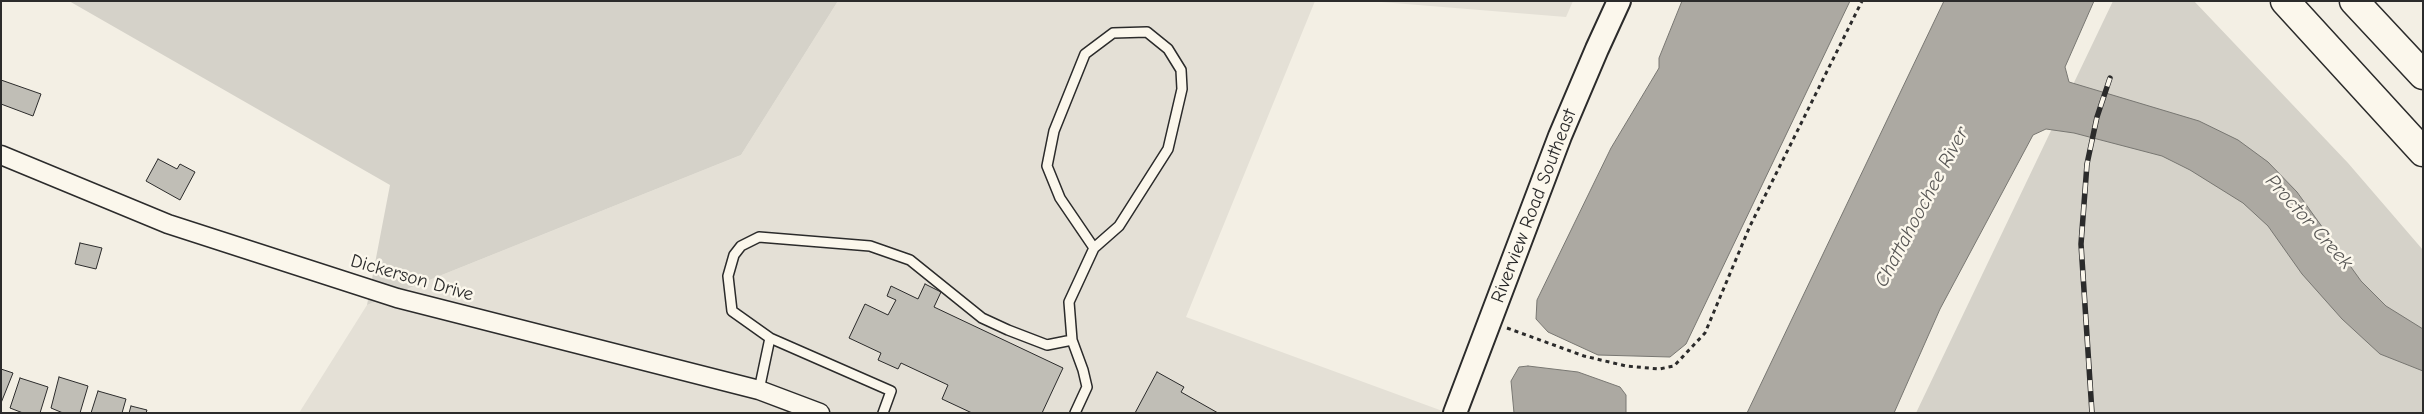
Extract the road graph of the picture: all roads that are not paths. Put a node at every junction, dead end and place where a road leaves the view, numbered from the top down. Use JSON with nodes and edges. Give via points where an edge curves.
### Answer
{"nodes":[{"id":1,"x":1619,"y":1,"type":"edge"},
{"id":2,"x":2285,"y":1,"type":"edge"},
{"id":3,"x":2354,"y":1,"type":"edge"},
{"id":4,"x":2423,"y":75,"type":"edge"},
{"id":5,"x":2423,"y":152,"type":"edge"},
{"id":6,"x":1,"y":155,"type":"edge"},
{"id":7,"x":1094,"y":248,"type":"junction"},
{"id":8,"x":770,"y":338,"type":"junction"},
{"id":9,"x":1072,"y":340,"type":"junction"},
{"id":10,"x":759,"y":390,"type":"junction"},
{"id":11,"x":820,"y":413,"type":"edge"},
{"id":12,"x":883,"y":413,"type":"edge"},
{"id":13,"x":1075,"y":413,"type":"edge"},
{"id":14,"x":1455,"y":413,"type":"edge"}],
"edges":[{"from":1,"to":14,"type":"street","name":"Riverview Road Southeast","via":[[1560,136]]},
{"from":2,"to":5,"type":"highway"},
{"from":3,"to":4,"type":"highway"},
{"from":6,"to":10,"type":"street","name":"Dickerson Drive","via":[[168,224],[397,298]]},
{"from":7,"to":7,"type":"lane","via":[[1119,226],[1168,149],[1182,89],[1181,70],[1168,49],[1147,32],[1113,33],[1085,54],[1054,131],[1047,166],[1060,198]]},
{"from":7,"to":9,"type":"lane","via":[[1069,302]]},
{"from":8,"to":9,"type":"lane","via":[[732,311],[728,276],[734,255],[741,246],[759,236],[870,246],[910,260],[982,318],[1047,345]]},
{"from":8,"to":10,"type":"lane"},
{"from":8,"to":12,"type":"lane","via":[[891,391]]},
{"from":9,"to":13,"type":"lane","via":[[1087,387]]},
{"from":10,"to":11,"type":"street","name":"Dickerson Drive"}]}
